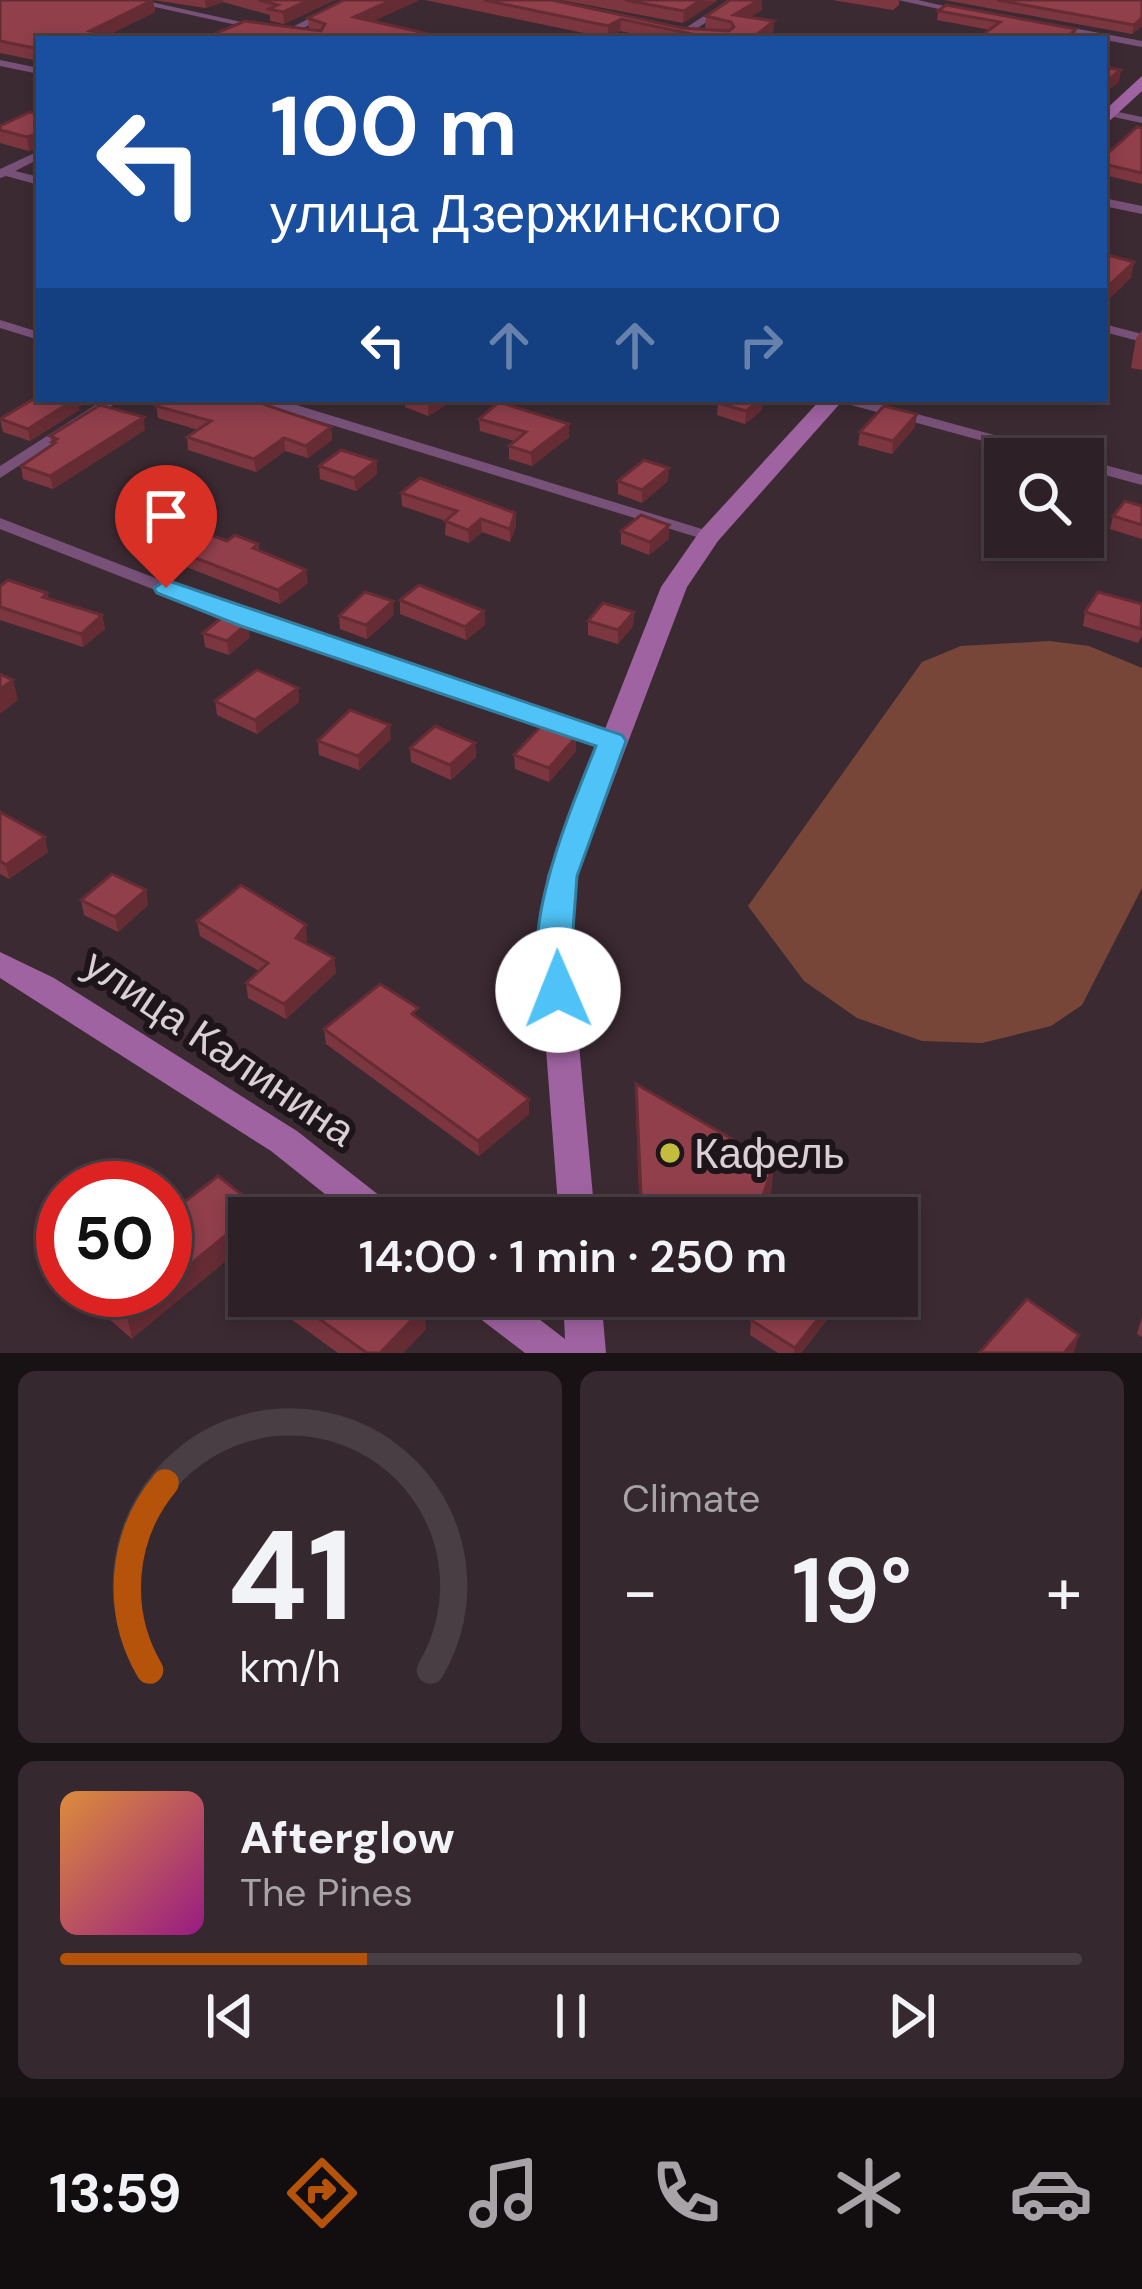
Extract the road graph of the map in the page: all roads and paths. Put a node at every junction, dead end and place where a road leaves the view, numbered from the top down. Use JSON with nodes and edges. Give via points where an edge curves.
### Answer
{"nodes":[{"id":1,"x":128,"y":0,"type":"edge"},
{"id":2,"x":353,"y":0,"type":"edge"},
{"id":3,"x":735,"y":0,"type":"edge"},
{"id":4,"x":903,"y":0,"type":"edge"},
{"id":5,"x":990,"y":16,"type":"edge"},
{"id":6,"x":1034,"y":24,"type":"edge"},
{"id":7,"x":662,"y":27,"type":"edge"},
{"id":8,"x":686,"y":32,"type":"junction"},
{"id":9,"x":286,"y":33,"type":"junction"},
{"id":10,"x":704,"y":35,"type":"edge"},
{"id":11,"x":280,"y":36,"type":"edge"},
{"id":12,"x":302,"y":36,"type":"edge"},
{"id":13,"x":679,"y":36,"type":"edge"},
{"id":14,"x":1099,"y":36,"type":"edge"},
{"id":15,"x":1107,"y":38,"type":"edge"},
{"id":16,"x":1142,"y":44,"type":"edge"},
{"id":17,"x":0,"y":63,"type":"edge"},
{"id":18,"x":36,"y":70,"type":"edge"},
{"id":19,"x":1142,"y":81,"type":"edge"},
{"id":20,"x":1107,"y":115,"type":"edge"},
{"id":21,"x":1107,"y":116,"type":"edge"},
{"id":22,"x":1142,"y":120,"type":"edge"},
{"id":23,"x":36,"y":156,"type":"edge"},
{"id":24,"x":3,"y":173,"type":"edge"},
{"id":25,"x":36,"y":180,"type":"edge"},
{"id":26,"x":1107,"y":203,"type":"edge"},
{"id":27,"x":1142,"y":210,"type":"edge"},
{"id":28,"x":0,"y":324,"type":"edge"},
{"id":29,"x":1107,"y":329,"type":"edge"},
{"id":30,"x":36,"y":335,"type":"edge"},
{"id":31,"x":1142,"y":338,"type":"edge"},
{"id":32,"x":110,"y":402,"type":"edge"},
{"id":33,"x":272,"y":402,"type":"edge"},
{"id":34,"x":830,"y":402,"type":"edge"},
{"id":35,"x":856,"y":402,"type":"edge"},
{"id":36,"x":989,"y":438,"type":"edge"},
{"id":37,"x":1104,"y":470,"type":"edge"},
{"id":38,"x":0,"y":473,"type":"edge"},
{"id":39,"x":1142,"y":480,"type":"edge"},
{"id":40,"x":0,"y":523,"type":"edge"},
{"id":41,"x":709,"y":536,"type":"junction"},
{"id":42,"x":612,"y":741,"type":"junction"},
{"id":43,"x":0,"y":964,"type":"edge"},
{"id":44,"x":355,"y":1197,"type":"edge"},
{"id":45,"x":575,"y":1197,"type":"edge"},
{"id":46,"x":507,"y":1317,"type":"edge"},
{"id":47,"x":583,"y":1317,"type":"edge"},
{"id":48,"x":554,"y":1353,"type":"edge"},
{"id":49,"x":586,"y":1353,"type":"edge"}],
"edges":[{"from":1,"to":9,"type":"street"},
{"from":2,"to":9,"type":"street"},
{"from":3,"to":8,"type":"street"},
{"from":4,"to":5,"type":"street"},
{"from":6,"to":14,"type":"street"},
{"from":7,"to":8,"type":"street"},
{"from":8,"to":10,"type":"street"},
{"from":8,"to":13,"type":"street"},
{"from":9,"to":11,"type":"street"},
{"from":9,"to":12,"type":"street"},
{"from":15,"to":16,"type":"street"},
{"from":17,"to":18,"type":"street"},
{"from":19,"to":20,"type":"main road"},
{"from":21,"to":22,"type":"street"},
{"from":23,"to":24,"type":"street"},
{"from":24,"to":25,"type":"street"},
{"from":26,"to":27,"type":"street"},
{"from":28,"to":30,"type":"street"},
{"from":29,"to":31,"type":"street"},
{"from":32,"to":38,"type":"street"},
{"from":33,"to":41,"type":"street"},
{"from":34,"to":41,"type":"main road"},
{"from":35,"to":36,"type":"street"},
{"from":37,"to":39,"type":"street"},
{"from":40,"to":42,"type":"street","via":[[250,621]]},
{"from":41,"to":42,"type":"main road","via":[[674,587]]},
{"from":42,"to":45,"type":"main road","via":[[562,876],[555,958]]},
{"from":43,"to":44,"type":"main road","name":"улица Калинина","via":[[284,1141]]},
{"from":46,"to":48,"type":"main road"},
{"from":47,"to":49,"type":"main road"}]}
